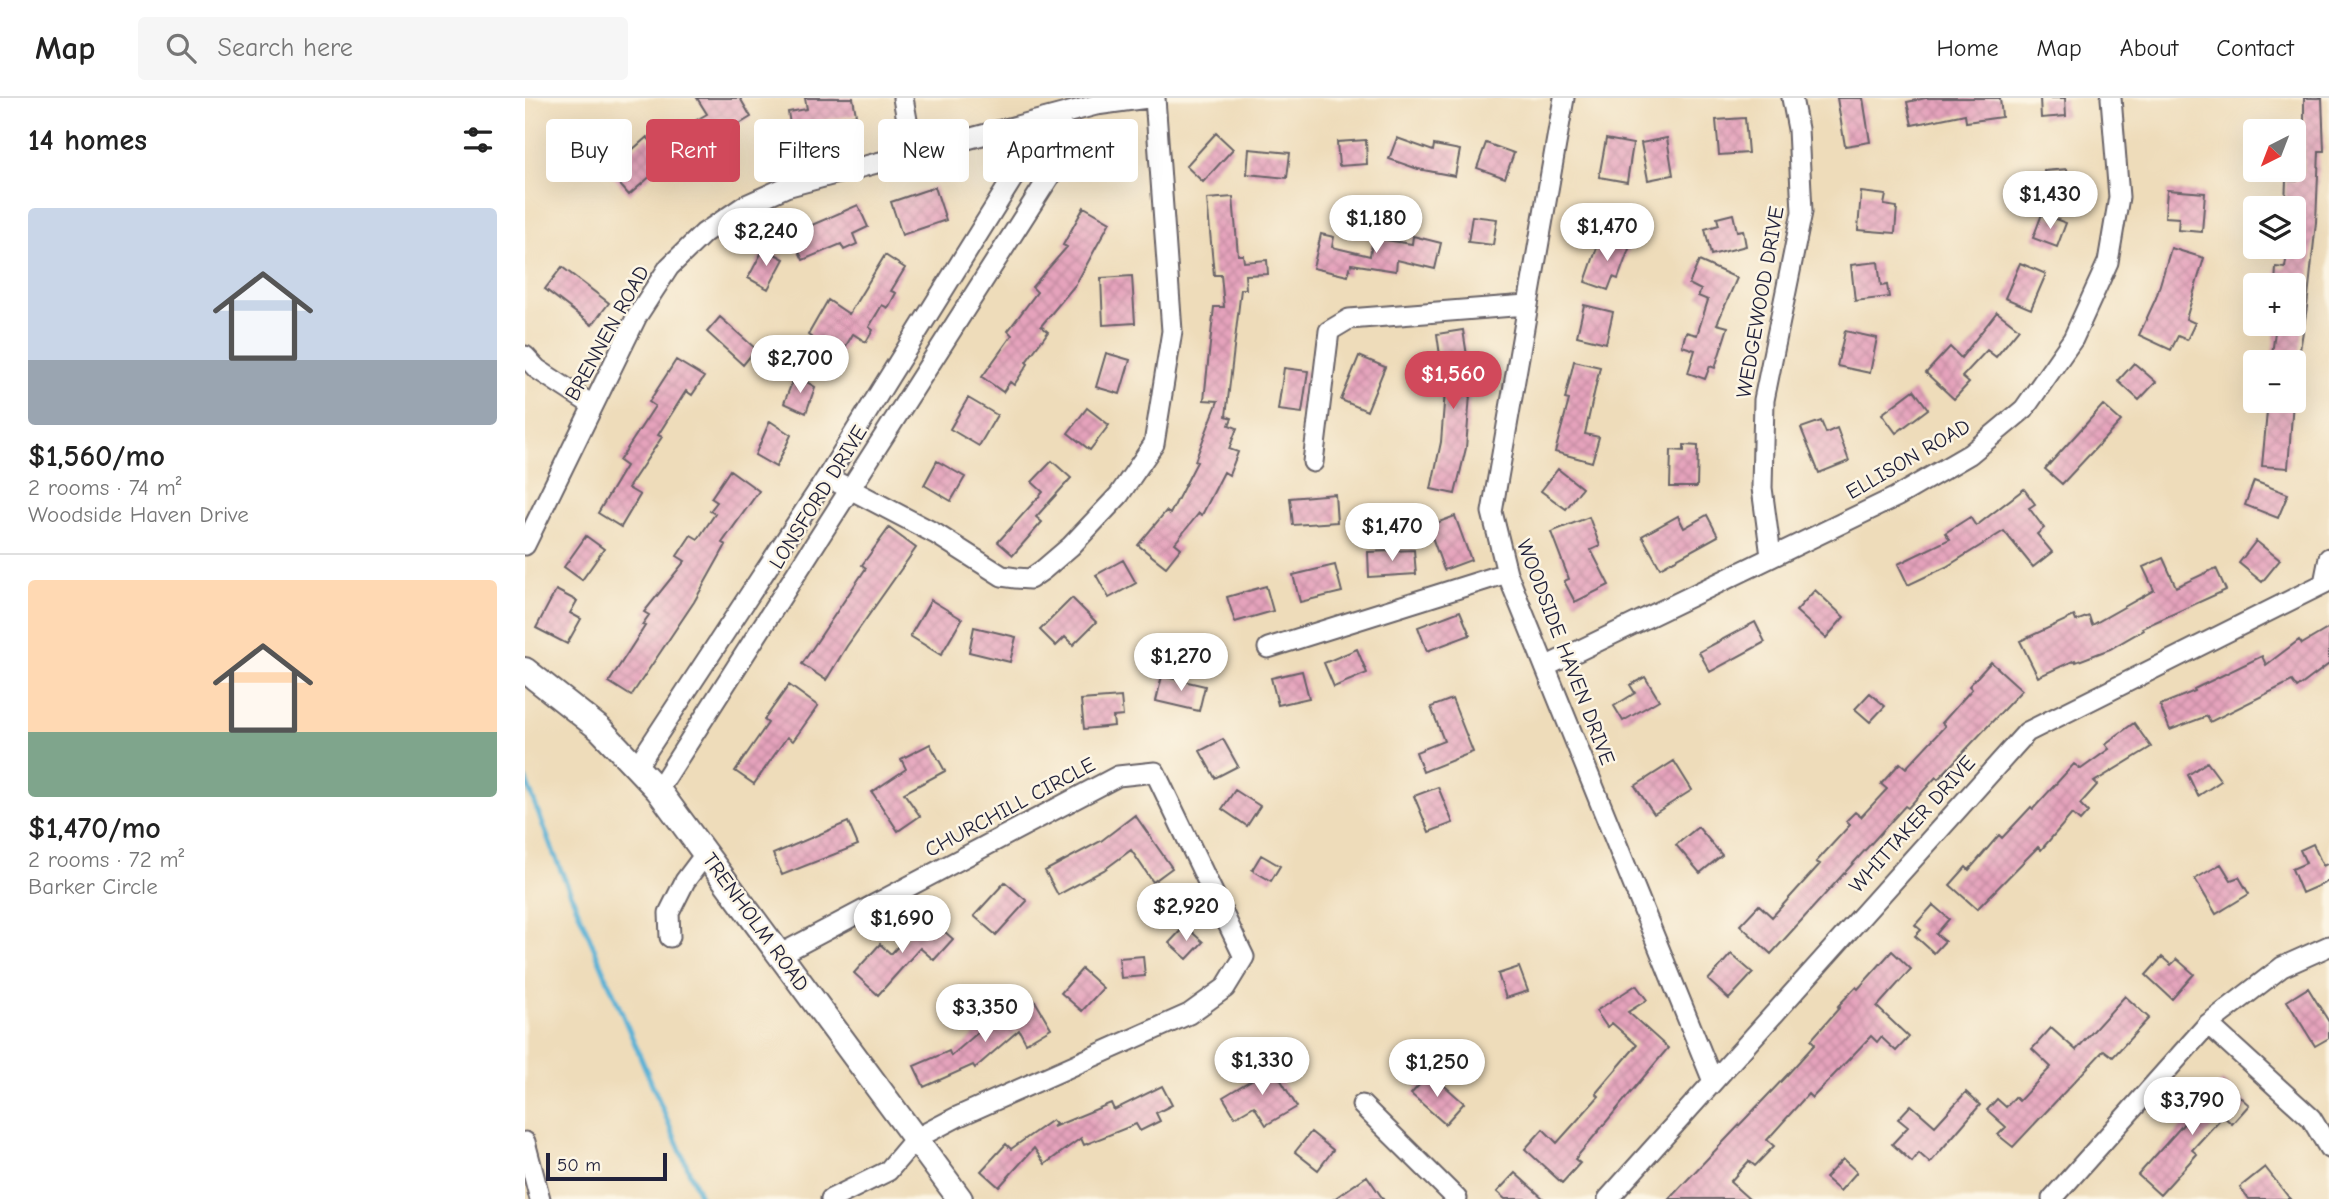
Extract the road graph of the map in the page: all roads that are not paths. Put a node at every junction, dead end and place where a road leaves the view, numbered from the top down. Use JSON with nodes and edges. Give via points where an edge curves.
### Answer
{"nodes":[{"id":1,"x":903,"y":98,"type":"edge"},
{"id":2,"x":1147,"y":98,"type":"edge"},
{"id":3,"x":1155,"y":98,"type":"edge"},
{"id":4,"x":1565,"y":98,"type":"edge"},
{"id":5,"x":1792,"y":98,"type":"edge"},
{"id":6,"x":2111,"y":98,"type":"edge"},
{"id":7,"x":1061,"y":115,"type":"junction"},
{"id":8,"x":907,"y":119,"type":"edge"},
{"id":9,"x":1046,"y":119,"type":"edge"},
{"id":10,"x":878,"y":162,"type":"edge"},
{"id":11,"x":1011,"y":182,"type":"edge"},
{"id":12,"x":1526,"y":305,"type":"junction"},
{"id":13,"x":525,"y":356,"type":"edge"},
{"id":14,"x":592,"y":405,"type":"junction"},
{"id":15,"x":1313,"y":462,"type":"dead end"},
{"id":16,"x":827,"y":477,"type":"junction"},
{"id":17,"x":850,"y":489,"type":"junction"},
{"id":18,"x":525,"y":545,"type":"edge"},
{"id":19,"x":1771,"y":556,"type":"junction"},
{"id":20,"x":2329,"y":558,"type":"edge"},
{"id":21,"x":1507,"y":573,"type":"junction"},
{"id":22,"x":2327,"y":582,"type":"edge"},
{"id":23,"x":1268,"y":648,"type":"dead end"},
{"id":24,"x":1545,"y":667,"type":"junction"},
{"id":25,"x":525,"y":670,"type":"edge"},
{"id":26,"x":637,"y":766,"type":"junction"},
{"id":27,"x":658,"y":790,"type":"junction"},
{"id":28,"x":706,"y":853,"type":"junction"},
{"id":29,"x":670,"y":937,"type":"dead end"},
{"id":30,"x":2329,"y":946,"type":"edge"},
{"id":31,"x":779,"y":955,"type":"junction"},
{"id":32,"x":2208,"y":1024,"type":"junction"},
{"id":33,"x":1712,"y":1079,"type":"junction"},
{"id":34,"x":1361,"y":1105,"type":"dead end"},
{"id":35,"x":915,"y":1139,"type":"junction"},
{"id":36,"x":525,"y":1142,"type":"edge"},
{"id":37,"x":2329,"y":1148,"type":"edge"},
{"id":38,"x":540,"y":1199,"type":"edge"},
{"id":39,"x":831,"y":1199,"type":"edge"},
{"id":40,"x":960,"y":1199,"type":"edge"},
{"id":41,"x":1457,"y":1199,"type":"edge"},
{"id":42,"x":1608,"y":1199,"type":"edge"},
{"id":43,"x":2052,"y":1199,"type":"edge"}],
"edges":[{"from":1,"to":8,"type":"street"},
{"from":2,"to":7,"type":"street","name":"BRENNEN ROAD"},
{"from":3,"to":17,"type":"street","via":[[1172,331],[1154,444],[1119,495],[1071,546],[1030,579],[1002,576],[936,534]]},
{"from":4,"to":12,"type":"street","name":"WOODSIDE HAVEN DRIVE"},
{"from":5,"to":19,"type":"street","name":"WEDGEWOOD DRIVE","via":[[1802,212],[1764,400],[1762,488]]},
{"from":6,"to":19,"type":"street","name":"ELLISON ROAD","via":[[2119,197],[2108,262],[2073,339],[2024,409],[1970,454],[1896,497]]},
{"from":7,"to":9,"type":"street","name":"BRENNEN ROAD"},
{"from":7,"to":17,"type":"street","name":"LONSFORD DRIVE","via":[[1064,139],[1055,168]]},
{"from":10,"to":14,"type":"street","name":"BRENNEN ROAD","via":[[786,187],[744,206],[704,233],[653,289]]},
{"from":11,"to":16,"type":"street","name":"LONSFORD DRIVE"},
{"from":12,"to":15,"type":"street","via":[[1349,319],[1329,331]]},
{"from":12,"to":21,"type":"street","name":"WOODSIDE HAVEN DRIVE","via":[[1492,512]]},
{"from":13,"to":14,"type":"street"},
{"from":14,"to":18,"type":"street","name":"BRENNEN ROAD"},
{"from":16,"to":17,"type":"street"},
{"from":16,"to":26,"type":"street","name":"LONSFORD DRIVE"},
{"from":17,"to":27,"type":"street","name":"LONSFORD DRIVE"},
{"from":19,"to":24,"type":"street","name":"ELLISON ROAD"},
{"from":20,"to":22,"type":"street"},
{"from":21,"to":23,"type":"street"},
{"from":21,"to":24,"type":"street","name":"WOODSIDE HAVEN DRIVE"},
{"from":22,"to":33,"type":"street","name":"WHITTAKER DRIVE","via":[[2027,732]]},
{"from":24,"to":33,"type":"street","name":"WOODSIDE HAVEN DRIVE"},
{"from":25,"to":26,"type":"main road","name":"TRENHOLM ROAD"},
{"from":26,"to":27,"type":"main road","name":"TRENHOLM ROAD"},
{"from":27,"to":28,"type":"main road","name":"TRENHOLM ROAD"},
{"from":28,"to":29,"type":"street","via":[[669,913]]},
{"from":28,"to":31,"type":"main road","name":"TRENHOLM ROAD"},
{"from":30,"to":32,"type":"street","via":[[2282,967]]},
{"from":31,"to":35,"type":"main road","name":"TRENHOLM ROAD"},
{"from":31,"to":35,"type":"street","name":"CHURCHILL CIRCLE","via":[[1118,776],[1155,772],[1244,957],[1225,988],[1189,1014]]},
{"from":32,"to":37,"type":"street","via":[[2311,1118]]},
{"from":32,"to":43,"type":"street"},
{"from":33,"to":42,"type":"street","name":"WHITTAKER DRIVE"},
{"from":34,"to":41,"type":"street"},
{"from":35,"to":39,"type":"street","via":[[888,1171]]},
{"from":35,"to":40,"type":"main road","name":"TRENHOLM ROAD"},
{"from":36,"to":38,"type":"street"}]}
